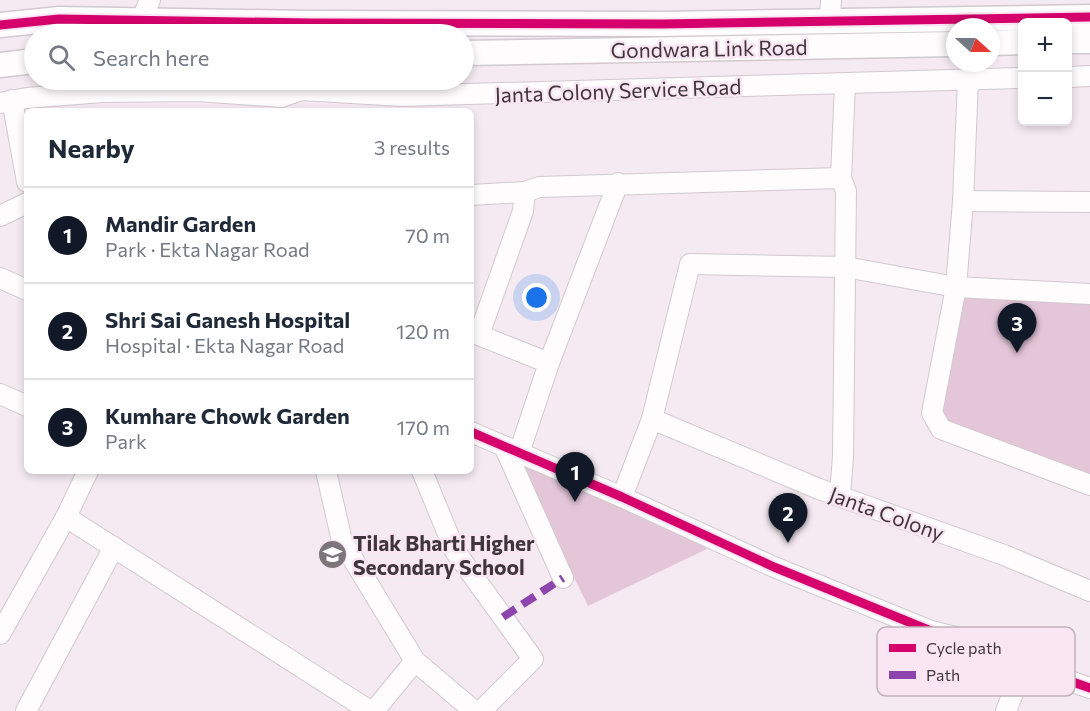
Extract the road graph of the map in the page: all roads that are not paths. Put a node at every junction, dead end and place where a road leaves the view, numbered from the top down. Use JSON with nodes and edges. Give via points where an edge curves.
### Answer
{"nodes":[{"id":1,"x":831,"y":10,"type":"edge"},
{"id":2,"x":1090,"y":17,"type":"edge"},
{"id":3,"x":143,"y":18,"type":"edge"},
{"id":4,"x":0,"y":24,"type":"edge"},
{"id":5,"x":1072,"y":41,"type":"edge"},
{"id":6,"x":1090,"y":41,"type":"edge"},
{"id":7,"x":1018,"y":42,"type":"edge"},
{"id":8,"x":1000,"y":43,"type":"edge"},
{"id":9,"x":946,"y":44,"type":"edge"},
{"id":10,"x":474,"y":53,"type":"edge"},
{"id":11,"x":24,"y":62,"type":"edge"},
{"id":12,"x":0,"y":65,"type":"edge"},
{"id":13,"x":1090,"y":76,"type":"edge"},
{"id":14,"x":1072,"y":77,"type":"edge"},
{"id":15,"x":1018,"y":78,"type":"edge"},
{"id":16,"x":968,"y":80,"type":"junction"},
{"id":17,"x":845,"y":83,"type":"junction"},
{"id":18,"x":6,"y":101,"type":"edge"},
{"id":19,"x":278,"y":104,"type":"edge"},
{"id":20,"x":400,"y":104,"type":"edge"},
{"id":21,"x":24,"y":170,"type":"edge"},
{"id":22,"x":841,"y":178,"type":"junction"},
{"id":23,"x":618,"y":183,"type":"junction"},
{"id":24,"x":525,"y":192,"type":"junction"},
{"id":25,"x":474,"y":195,"type":"edge"},
{"id":26,"x":963,"y":201,"type":"junction"},
{"id":27,"x":1090,"y":202,"type":"edge"},
{"id":28,"x":24,"y":204,"type":"edge"},
{"id":29,"x":0,"y":216,"type":"edge"},
{"id":30,"x":845,"y":267,"type":"junction"},
{"id":31,"x":0,"y":278,"type":"edge"},
{"id":32,"x":956,"y":286,"type":"junction"},
{"id":33,"x":24,"y":289,"type":"edge"},
{"id":34,"x":1090,"y":294,"type":"edge"},
{"id":35,"x":475,"y":333,"type":"edge"},
{"id":36,"x":549,"y":363,"type":"junction"},
{"id":37,"x":0,"y":395,"type":"edge"},
{"id":38,"x":24,"y":405,"type":"edge"},
{"id":39,"x":652,"y":419,"type":"junction"},
{"id":40,"x":474,"y":433,"type":"edge"},
{"id":41,"x":511,"y":449,"type":"junction"},
{"id":42,"x":86,"y":474,"type":"edge"},
{"id":43,"x":327,"y":474,"type":"edge"},
{"id":44,"x":423,"y":474,"type":"edge"},
{"id":45,"x":1090,"y":485,"type":"edge"},
{"id":46,"x":840,"y":496,"type":"junction"},
{"id":47,"x":622,"y":497,"type":"junction"},
{"id":48,"x":66,"y":517,"type":"junction"},
{"id":49,"x":114,"y":547,"type":"junction"},
{"id":50,"x":563,"y":578,"type":"dead end"},
{"id":51,"x":1090,"y":591,"type":"edge"},
{"id":52,"x":921,"y":627,"type":"edge"},
{"id":53,"x":0,"y":633,"type":"edge"},
{"id":54,"x":415,"y":661,"type":"junction"},
{"id":55,"x":1075,"y":682,"type":"edge"},
{"id":56,"x":1090,"y":687,"type":"edge"},
{"id":57,"x":1012,"y":696,"type":"edge"},
{"id":58,"x":26,"y":711,"type":"edge"},
{"id":59,"x":372,"y":711,"type":"edge"},
{"id":60,"x":474,"y":711,"type":"edge"},
{"id":61,"x":481,"y":711,"type":"edge"},
{"id":62,"x":1006,"y":711,"type":"edge"}],
"edges":[{"from":1,"to":2,"type":"street","name":"Gondwara Link Road"},
{"from":1,"to":3,"type":"street","name":"Gondwara Link Road","via":[[651,24]]},
{"from":3,"to":4,"type":"street","name":"Gondwara Link Road"},
{"from":5,"to":6,"type":"street"},
{"from":7,"to":8,"type":"street"},
{"from":9,"to":10,"type":"street","name":"Gondwara Link Road"},
{"from":11,"to":12,"type":"street"},
{"from":13,"to":14,"type":"street"},
{"from":15,"to":16,"type":"street","name":"Janta Colony Service Road"},
{"from":16,"to":17,"type":"street","name":"Janta Colony Service Road"},
{"from":16,"to":26,"type":"street"},
{"from":17,"to":20,"type":"street","name":"Janta Colony Service Road"},
{"from":17,"to":22,"type":"street"},
{"from":18,"to":19,"type":"street","name":"Janta Colony Service Road","via":[[102,92],[198,91]]},
{"from":18,"to":21,"type":"street"},
{"from":19,"to":20,"type":"street","name":"Janta Colony Service Road","via":[[301,90]]},
{"from":22,"to":23,"type":"street"},
{"from":22,"to":30,"type":"street","via":[[846,191]]},
{"from":23,"to":24,"type":"street","via":[[539,187]]},
{"from":23,"to":36,"type":"street"},
{"from":24,"to":25,"type":"street"},
{"from":24,"to":35,"type":"street","via":[[523,211]]},
{"from":26,"to":27,"type":"street"},
{"from":26,"to":32,"type":"street"},
{"from":28,"to":29,"type":"street"},
{"from":30,"to":32,"type":"street"},
{"from":30,"to":39,"type":"street","via":[[690,264]]},
{"from":30,"to":46,"type":"street"},
{"from":31,"to":33,"type":"street"},
{"from":32,"to":34,"type":"street"},
{"from":32,"to":45,"type":"street","via":[[932,412],[941,429]]},
{"from":35,"to":36,"type":"street"},
{"from":36,"to":41,"type":"street"},
{"from":37,"to":38,"type":"street"},
{"from":39,"to":46,"type":"street","name":"Janta Colony"},
{"from":39,"to":47,"type":"street"},
{"from":40,"to":41,"type":"street"},
{"from":41,"to":47,"type":"street"},
{"from":41,"to":50,"type":"street"},
{"from":42,"to":48,"type":"street"},
{"from":43,"to":54,"type":"street","via":[[342,541]]},
{"from":44,"to":61,"type":"street","via":[[455,551],[533,659]]},
{"from":46,"to":51,"type":"street","name":"Janta Colony","via":[[1004,555]]},
{"from":47,"to":52,"type":"street","via":[[774,567]]},
{"from":48,"to":49,"type":"street"},
{"from":48,"to":53,"type":"street"},
{"from":49,"to":58,"type":"street"},
{"from":49,"to":59,"type":"street"},
{"from":54,"to":59,"type":"street"},
{"from":54,"to":60,"type":"street"},
{"from":55,"to":56,"type":"street"},
{"from":57,"to":62,"type":"street"}]}
